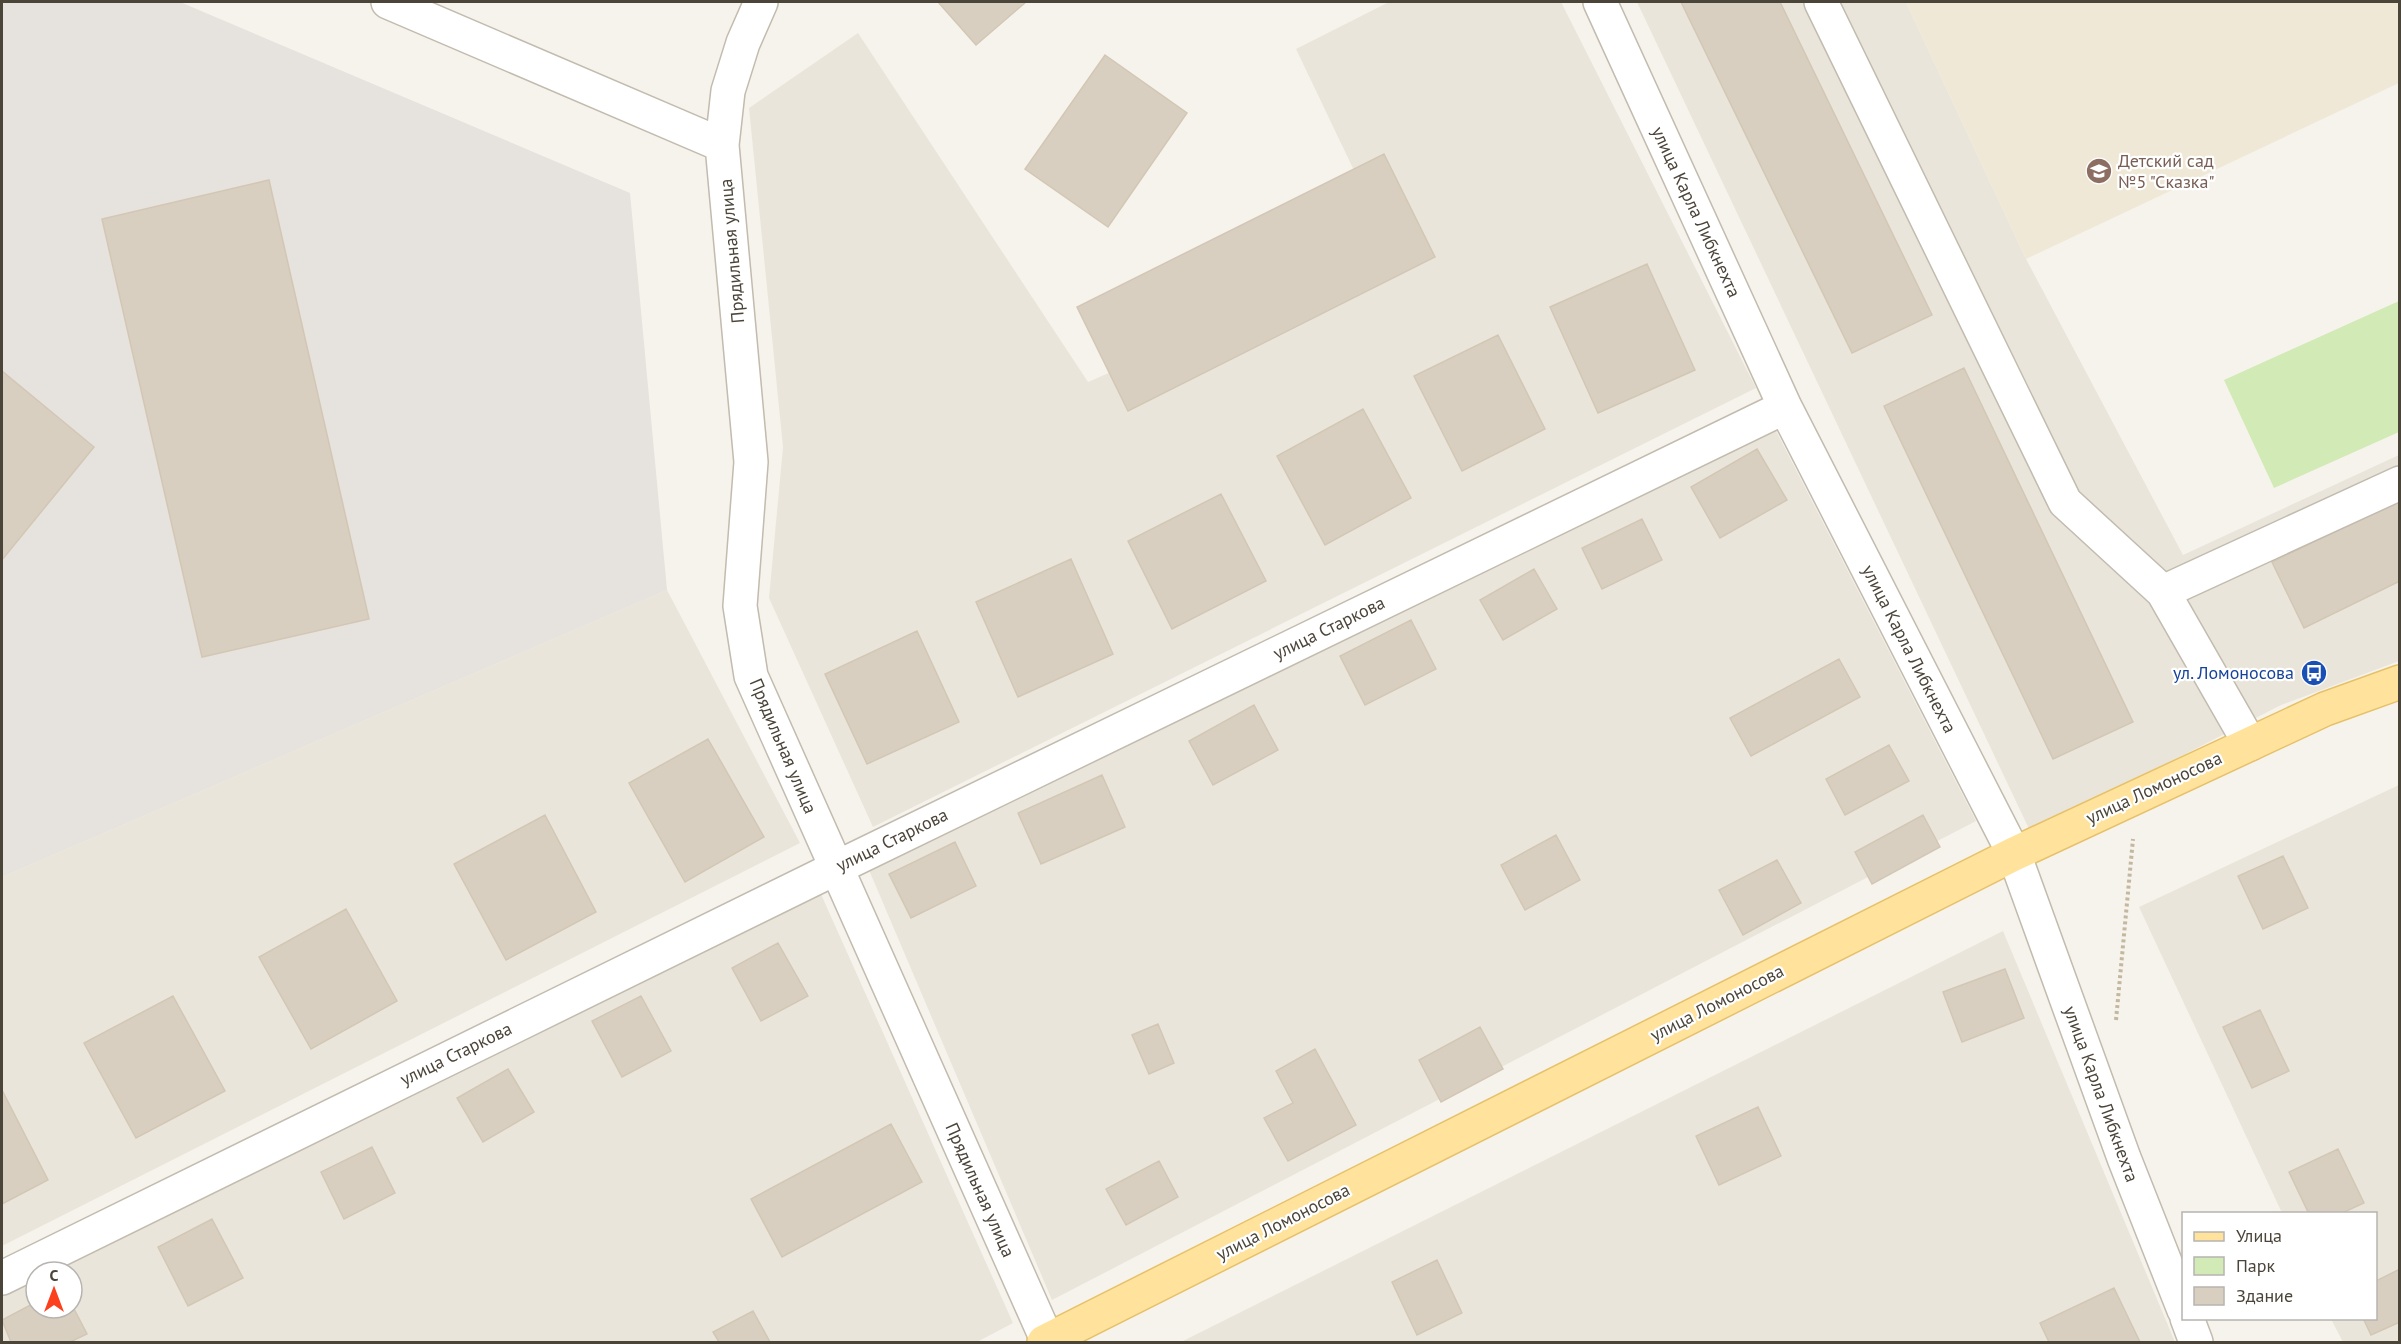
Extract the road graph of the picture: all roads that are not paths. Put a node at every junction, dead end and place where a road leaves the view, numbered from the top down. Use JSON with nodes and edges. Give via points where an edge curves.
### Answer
{"nodes":[{"id":1,"x":388,"y":2,"type":"edge"},
{"id":2,"x":761,"y":2,"type":"edge"},
{"id":3,"x":1600,"y":2,"type":"edge"},
{"id":4,"x":1821,"y":2,"type":"edge"},
{"id":5,"x":722,"y":145,"type":"junction"},
{"id":6,"x":1785,"y":406,"type":"junction"},
{"id":7,"x":2400,"y":483,"type":"edge"},
{"id":8,"x":2163,"y":592,"type":"junction"},
{"id":9,"x":2400,"y":682,"type":"edge"},
{"id":10,"x":2250,"y":744,"type":"junction"},
{"id":11,"x":2014,"y":854,"type":"junction"},
{"id":12,"x":836,"y":868,"type":"junction"},
{"id":13,"x":2,"y":1278,"type":"edge"},
{"id":14,"x":2182,"y":1305,"type":"edge"},
{"id":15,"x":2188,"y":1320,"type":"edge"},
{"id":16,"x":1046,"y":1342,"type":"edge"},
{"id":17,"x":2196,"y":1342,"type":"edge"}],
"edges":[{"from":1,"to":5,"type":"street"},
{"from":2,"to":5,"type":"street","name":"Прядильная улица","via":[[728,91]]},
{"from":3,"to":6,"type":"street","name":"улица Карла Либкнехта"},
{"from":4,"to":8,"type":"street","via":[[2065,502]]},
{"from":5,"to":12,"type":"street","name":"Прядильная улица","via":[[751,462],[740,606],[747,653],[751,676]]},
{"from":6,"to":11,"type":"street","name":"улица Карла Либкнехта"},
{"from":6,"to":12,"type":"street","name":"улица Старкова"},
{"from":7,"to":8,"type":"street"},
{"from":8,"to":10,"type":"street"},
{"from":9,"to":10,"type":"main road","name":"улица Ломоносова","via":[[2325,709]]},
{"from":10,"to":11,"type":"main road","name":"улица Ломоносова"},
{"from":11,"to":14,"type":"street","name":"улица Карла Либкнехта","via":[[2124,1158]]},
{"from":11,"to":16,"type":"main road","name":"улица Ломоносова"},
{"from":12,"to":13,"type":"street","name":"улица Старкова"},
{"from":12,"to":16,"type":"street","name":"Прядильная улица"},
{"from":15,"to":17,"type":"street"}]}
